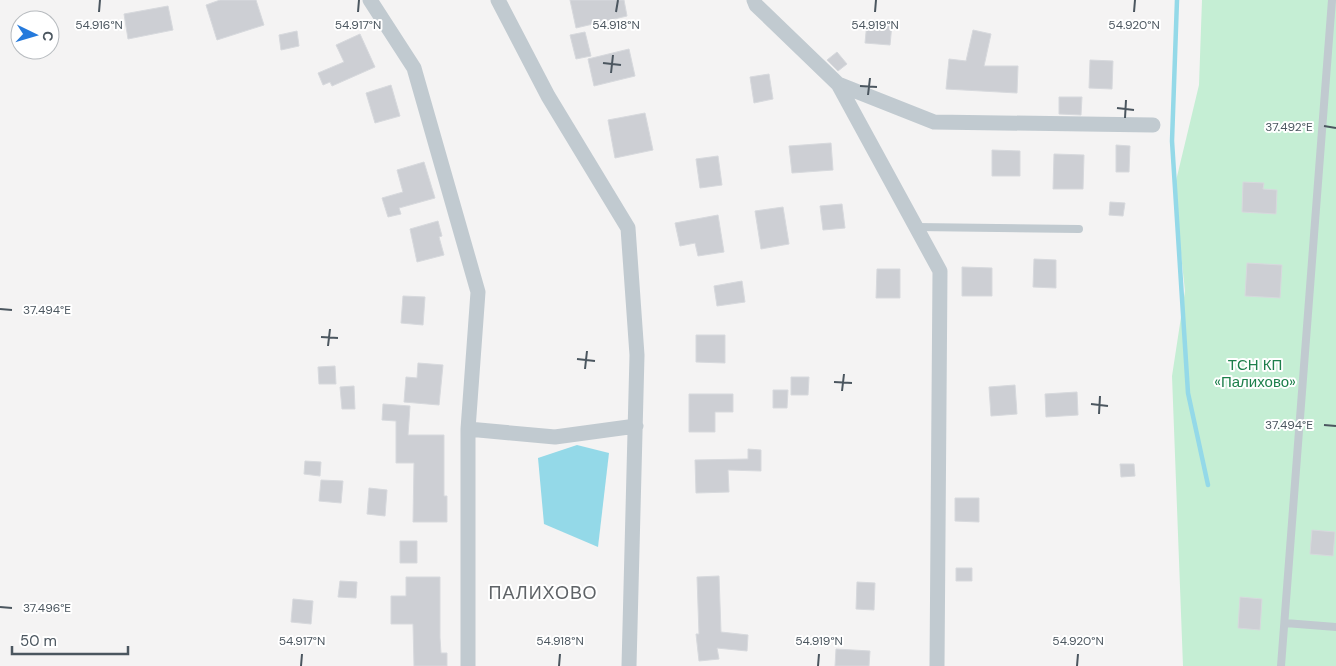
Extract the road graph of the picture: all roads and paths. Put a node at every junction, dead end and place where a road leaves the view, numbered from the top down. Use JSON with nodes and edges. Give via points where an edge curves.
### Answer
{"nodes":[{"id":1,"x":370,"y":0,"type":"edge"},
{"id":2,"x":498,"y":0,"type":"edge"},
{"id":3,"x":754,"y":0,"type":"edge"},
{"id":4,"x":1332,"y":0,"type":"edge"},
{"id":5,"x":838,"y":84,"type":"junction"},
{"id":6,"x":1153,"y":125,"type":"dead end"},
{"id":7,"x":916,"y":227,"type":"junction"},
{"id":8,"x":1079,"y":229,"type":"dead end"},
{"id":9,"x":636,"y":426,"type":"junction"},
{"id":10,"x":468,"y":430,"type":"junction"},
{"id":11,"x":1284,"y":623,"type":"junction"},
{"id":12,"x":1336,"y":627,"type":"edge"},
{"id":13,"x":468,"y":666,"type":"edge"},
{"id":14,"x":630,"y":666,"type":"edge"},
{"id":15,"x":937,"y":666,"type":"edge"},
{"id":16,"x":1281,"y":666,"type":"edge"}],
"edges":[{"from":1,"to":10,"type":"street","via":[[414,68],[478,292]]},
{"from":2,"to":9,"type":"street","via":[[548,96],[628,228],[637,355]]},
{"from":3,"to":5,"type":"street"},
{"from":4,"to":11,"type":"lane"},
{"from":5,"to":6,"type":"street","via":[[934,122]]},
{"from":5,"to":7,"type":"street"},
{"from":7,"to":8,"type":"lane"},
{"from":7,"to":15,"type":"street","via":[[940,272]]},
{"from":9,"to":10,"type":"street","via":[[555,437]]},
{"from":9,"to":14,"type":"street"},
{"from":10,"to":13,"type":"street"},
{"from":11,"to":12,"type":"lane"},
{"from":11,"to":16,"type":"lane"}]}
